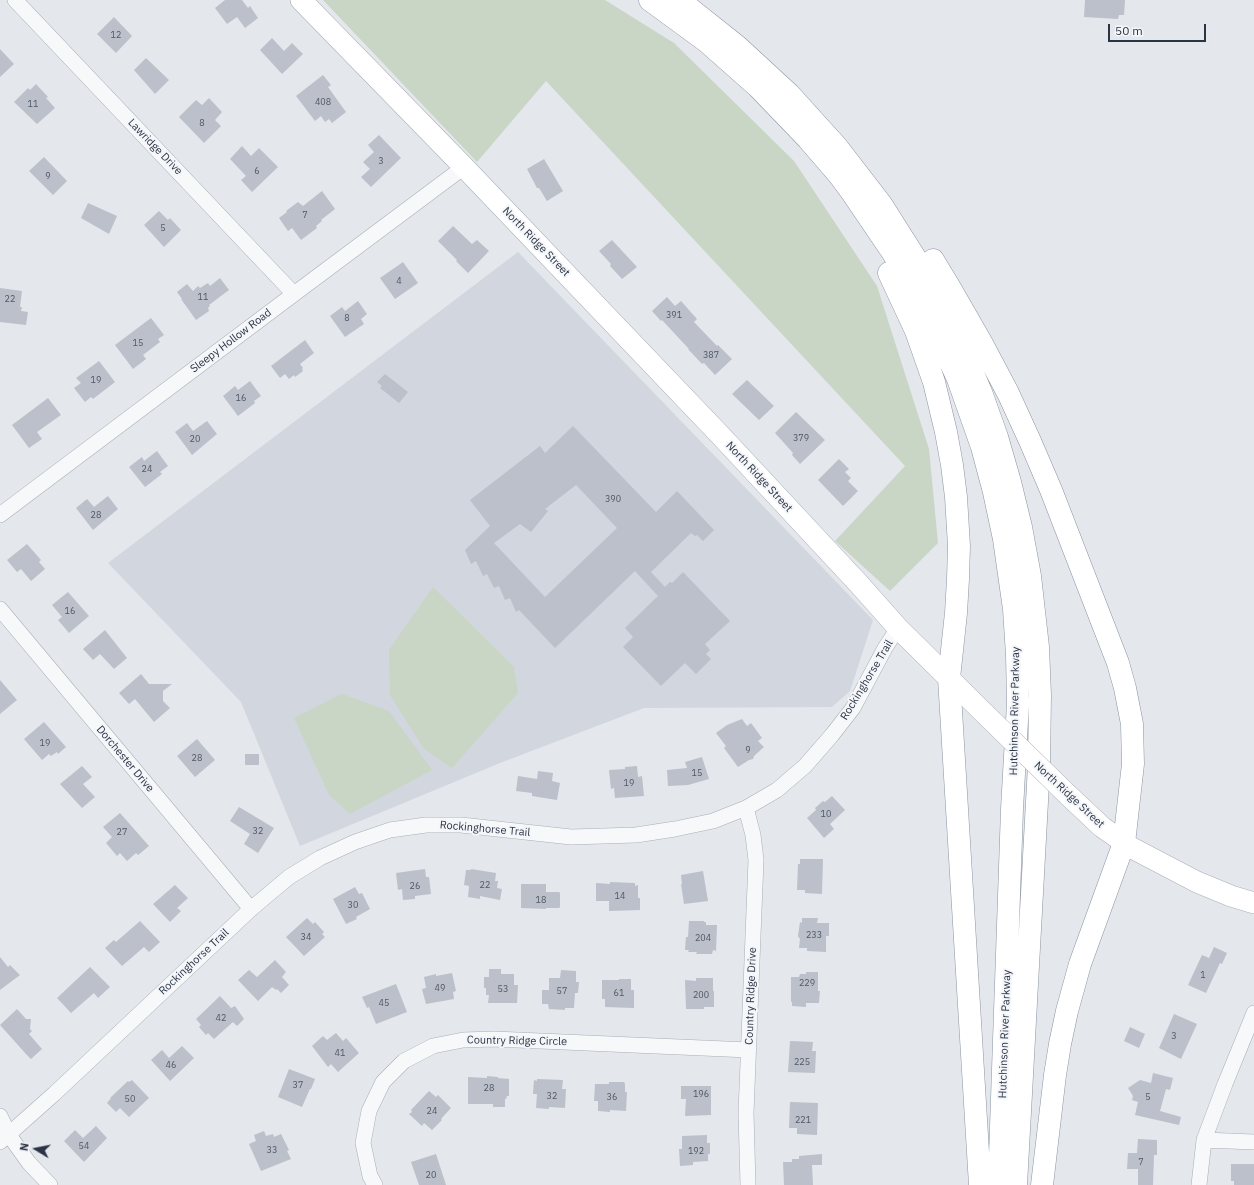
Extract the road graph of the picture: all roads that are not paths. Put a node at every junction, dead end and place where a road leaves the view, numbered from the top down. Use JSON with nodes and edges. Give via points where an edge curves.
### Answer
{"nodes":[{"id":1,"x":15,"y":0,"type":"edge"},
{"id":2,"x":301,"y":0,"type":"edge"},
{"id":3,"x":650,"y":0,"type":"edge"},
{"id":4,"x":679,"y":0,"type":"edge"},
{"id":5,"x":782,"y":99,"type":"junction"},
{"id":6,"x":464,"y":167,"type":"junction"},
{"id":7,"x":294,"y":294,"type":"junction"},
{"id":8,"x":0,"y":515,"type":"edge"},
{"id":9,"x":0,"y":609,"type":"edge"},
{"id":10,"x":898,"y":628,"type":"junction"},
{"id":11,"x":949,"y":678,"type":"junction"},
{"id":12,"x":746,"y":808,"type":"junction"},
{"id":13,"x":1124,"y":843,"type":"junction"},
{"id":14,"x":1254,"y":903,"type":"edge"},
{"id":15,"x":251,"y":909,"type":"junction"},
{"id":16,"x":1254,"y":1014,"type":"edge"},
{"id":17,"x":749,"y":1050,"type":"junction"},
{"id":18,"x":0,"y":1116,"type":"edge"},
{"id":19,"x":4,"y":1139,"type":"edge"},
{"id":20,"x":1204,"y":1140,"type":"junction"},
{"id":21,"x":1254,"y":1142,"type":"edge"},
{"id":22,"x":50,"y":1185,"type":"edge"},
{"id":23,"x":375,"y":1185,"type":"edge"},
{"id":24,"x":748,"y":1185,"type":"edge"},
{"id":25,"x":980,"y":1185,"type":"edge"},
{"id":26,"x":999,"y":1185,"type":"edge"},
{"id":27,"x":1016,"y":1185,"type":"edge"},
{"id":28,"x":1042,"y":1185,"type":"edge"},
{"id":29,"x":1199,"y":1185,"type":"edge"}],
"edges":[{"from":1,"to":7,"type":"street","name":"Lawridge Drive"},
{"from":2,"to":6,"type":"street","name":"North Ridge Street"},
{"from":3,"to":5,"type":"highway","name":"Hutchinson River Parkway"},
{"from":4,"to":5,"type":"highway","name":"Hutchinson River Parkway","via":[[737,46]]},
{"from":5,"to":11,"type":"highway","via":[[891,275],[934,382],[952,465],[958,530],[957,597]]},
{"from":5,"to":13,"type":"highway","via":[[848,146],[910,226],[965,313],[1022,423],[1051,490],[1118,663],[1125,688],[1131,718],[1133,750]]},
{"from":5,"to":26,"type":"highway","name":"Hutchinson River Parkway","via":[[808,139],[846,185],[880,233],[939,337],[982,446],[999,515],[1008,562],[1018,655]]},
{"from":5,"to":27,"type":"highway","name":"Hutchinson River Parkway","via":[[837,147],[867,184],[931,285],[962,348],[989,414],[1010,482],[1022,533],[1034,607],[1040,702],[1039,765]]},
{"from":6,"to":7,"type":"street","name":"Sleepy Hollow Road"},
{"from":6,"to":10,"type":"street","name":"North Ridge Street","via":[[722,437]]},
{"from":7,"to":8,"type":"street","name":"Sleepy Hollow Road"},
{"from":9,"to":15,"type":"street","name":"Dorchester Drive"},
{"from":10,"to":11,"type":"street","name":"North Ridge Street"},
{"from":10,"to":12,"type":"street","name":"Rockinghorse Trail","via":[[853,708],[832,735],[805,766],[777,790]]},
{"from":11,"to":13,"type":"street","name":"North Ridge Street","bridge":true,"via":[[1068,795],[1102,827]]},
{"from":11,"to":25,"type":"highway"},
{"from":12,"to":15,"type":"street","name":"Rockinghorse Trail","via":[[713,821],[636,835],[571,837],[461,825],[426,825],[390,830],[320,858],[289,877]]},
{"from":12,"to":17,"type":"street","name":"Country Ridge Drive","via":[[756,860]]},
{"from":13,"to":14,"type":"street","name":"North Ridge Street","via":[[1197,882]]},
{"from":13,"to":28,"type":"highway","via":[[1080,964],[1067,1011],[1055,1075]]},
{"from":15,"to":19,"type":"street","name":"Rockinghorse Trail"},
{"from":16,"to":20,"type":"street"},
{"from":17,"to":23,"type":"street","name":"Country Ridge Circle","via":[[494,1039],[463,1040],[433,1046],[404,1061],[383,1082],[369,1111],[363,1143],[370,1176]]},
{"from":17,"to":24,"type":"street","name":"Country Ridge Drive","via":[[746,1113]]},
{"from":18,"to":19,"type":"street"},
{"from":19,"to":22,"type":"street"},
{"from":20,"to":21,"type":"street"},
{"from":20,"to":29,"type":"street"}]}
